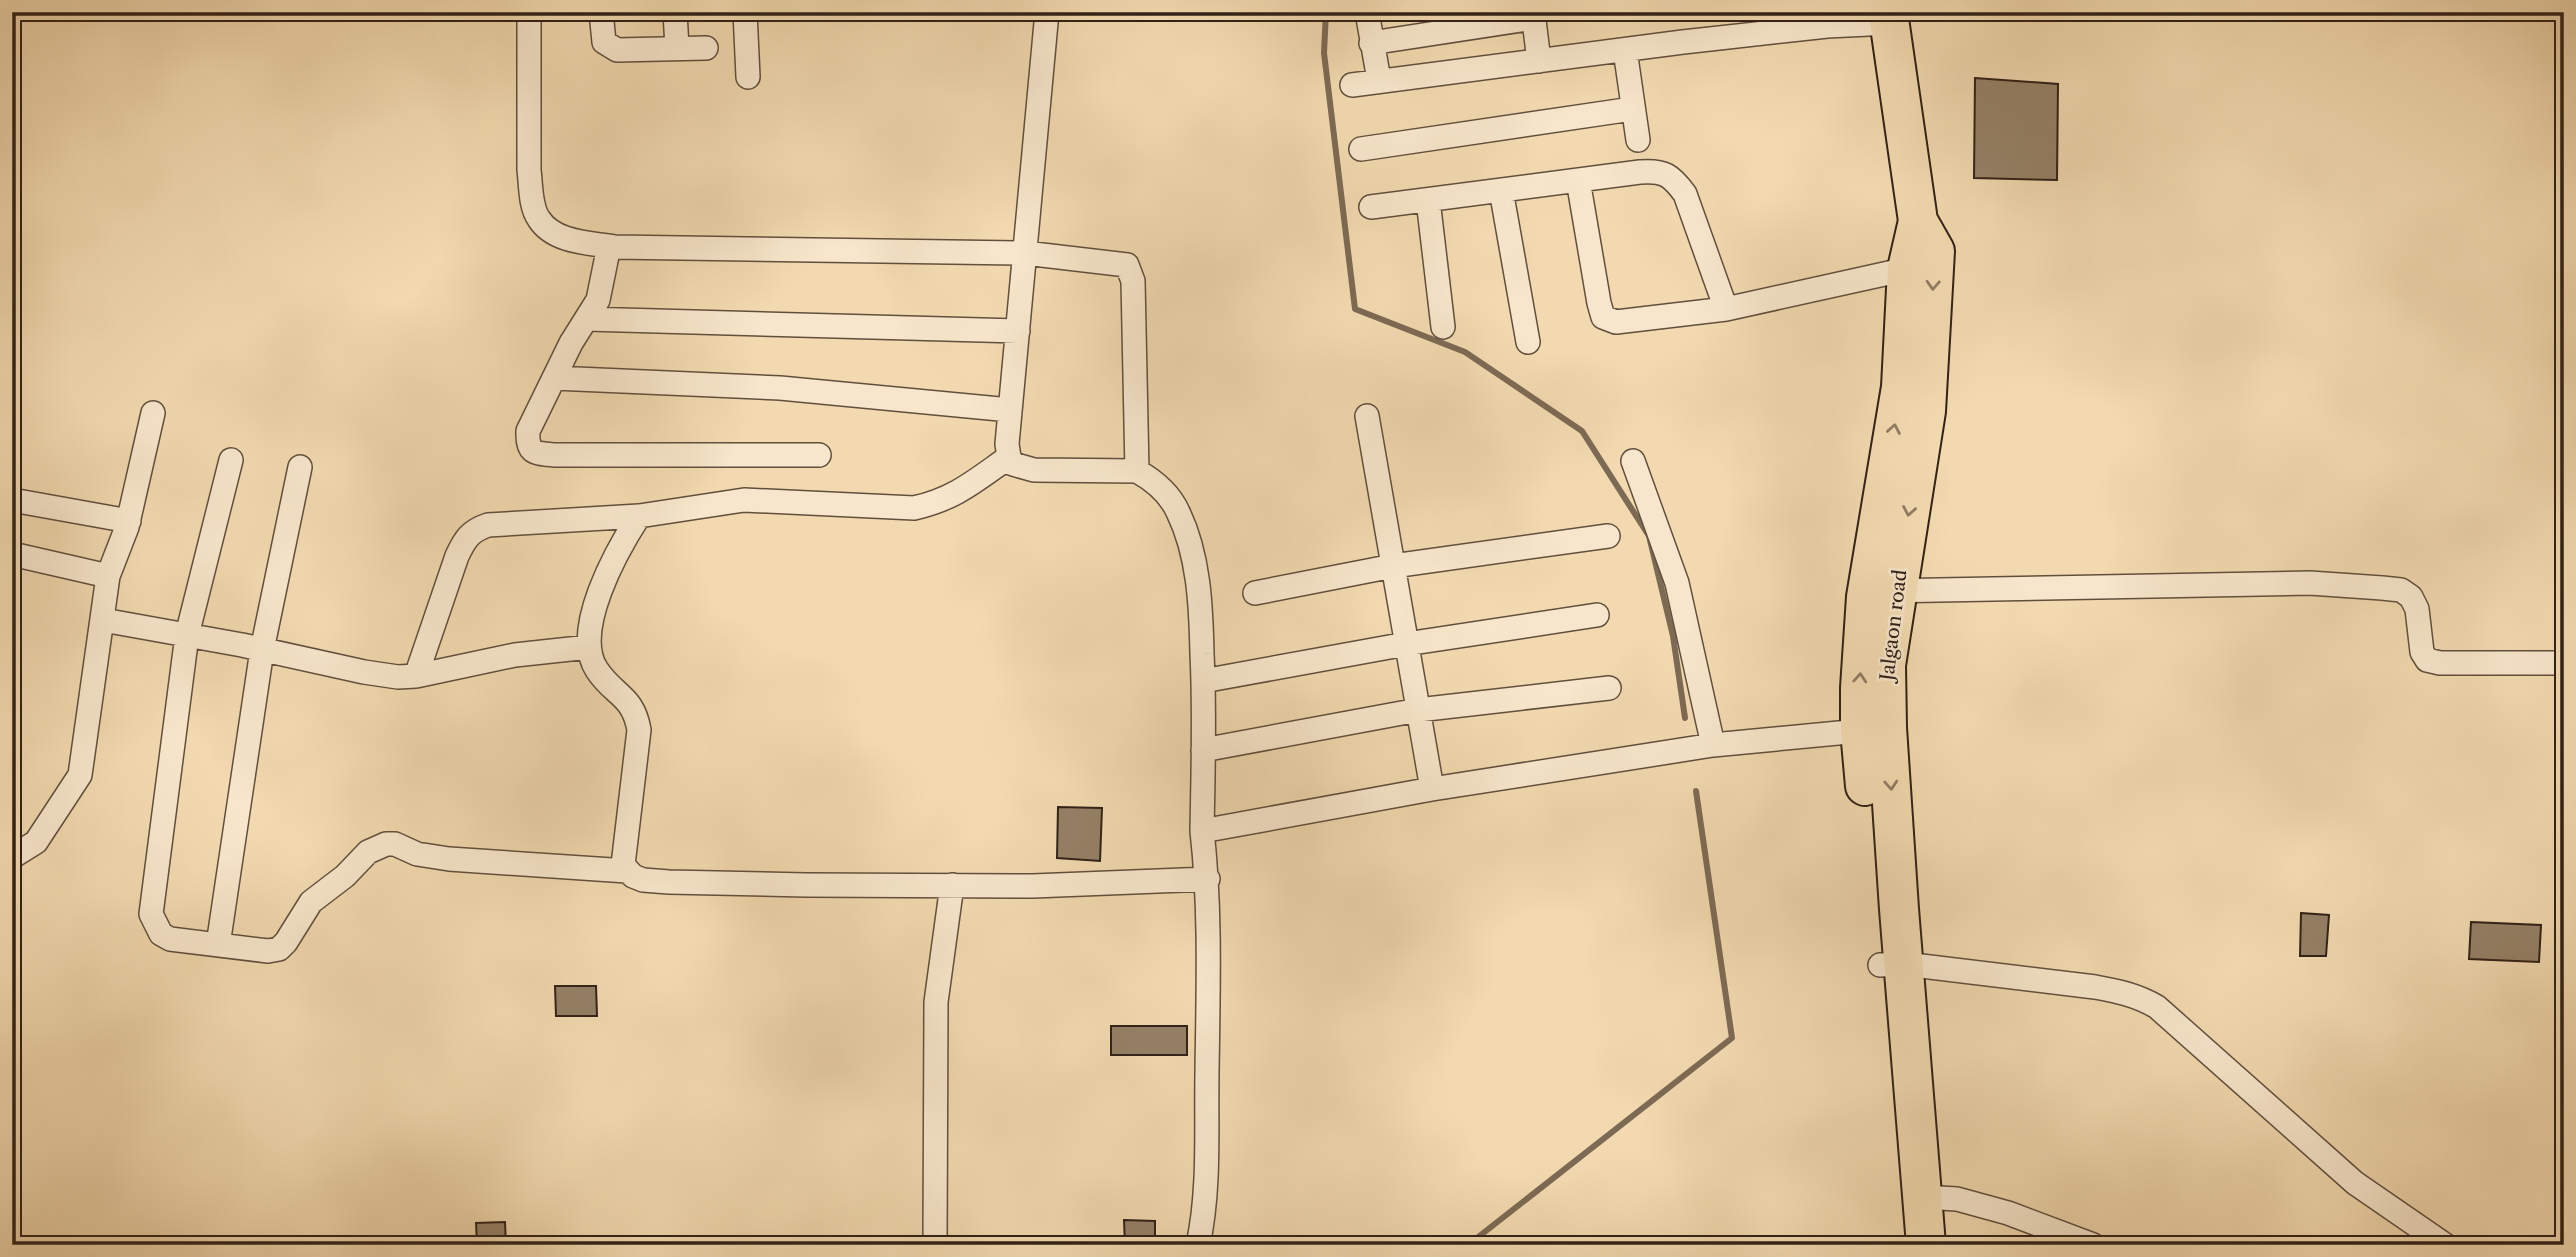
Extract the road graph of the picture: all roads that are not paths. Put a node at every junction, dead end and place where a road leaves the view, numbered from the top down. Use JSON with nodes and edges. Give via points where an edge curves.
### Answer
{"nodes":[{"id":1,"x":529,"y":12,"type":"edge"},
{"id":2,"x":601,"y":12,"type":"edge"},
{"id":3,"x":675,"y":12,"type":"edge"},
{"id":4,"x":745,"y":12,"type":"edge"},
{"id":5,"x":1047,"y":12,"type":"edge"},
{"id":6,"x":1367,"y":12,"type":"edge"},
{"id":7,"x":1533,"y":15,"type":"edge"},
{"id":8,"x":1889,"y":18,"type":"edge"},
{"id":9,"x":1465,"y":20,"type":"edge"},
{"id":10,"x":1371,"y":43,"type":"junction"},
{"id":11,"x":677,"y":48,"type":"junction"},
{"id":12,"x":706,"y":48,"type":"dead end"},
{"id":13,"x":1625,"y":50,"type":"junction"},
{"id":14,"x":1539,"y":61,"type":"junction"},
{"id":15,"x":748,"y":77,"type":"dead end"},
{"id":16,"x":1379,"y":80,"type":"junction"},
{"id":17,"x":1352,"y":85,"type":"dead end"},
{"id":18,"x":1632,"y":109,"type":"junction"},
{"id":19,"x":1638,"y":140,"type":"dead end"},
{"id":20,"x":1361,"y":149,"type":"dead end"},
{"id":21,"x":1578,"y":180,"type":"junction"},
{"id":22,"x":1500,"y":190,"type":"junction"},
{"id":23,"x":1428,"y":200,"type":"junction"},
{"id":24,"x":1371,"y":207,"type":"dead end"},
{"id":25,"x":1918,"y":221,"type":"junction"},
{"id":26,"x":609,"y":246,"type":"junction"},
{"id":27,"x":1025,"y":253,"type":"junction"},
{"id":28,"x":1907,"y":269,"type":"junction"},
{"id":29,"x":1726,"y":309,"type":"junction"},
{"id":30,"x":586,"y":318,"type":"junction"},
{"id":31,"x":1443,"y":327,"type":"dead end"},
{"id":32,"x":1018,"y":331,"type":"junction"},
{"id":33,"x":1528,"y":342,"type":"dead end"},
{"id":34,"x":554,"y":378,"type":"junction"},
{"id":35,"x":1010,"y":410,"type":"junction"},
{"id":36,"x":153,"y":413,"type":"dead end"},
{"id":37,"x":1367,"y":416,"type":"dead end"},
{"id":38,"x":819,"y":455,"type":"dead end"},
{"id":39,"x":1009,"y":457,"type":"junction"},
{"id":40,"x":231,"y":460,"type":"dead end"},
{"id":41,"x":1633,"y":461,"type":"dead end"},
{"id":42,"x":300,"y":467,"type":"dead end"},
{"id":43,"x":1137,"y":471,"type":"junction"},
{"id":44,"x":12,"y":500,"type":"edge"},
{"id":45,"x":639,"y":516,"type":"junction"},
{"id":46,"x":129,"y":521,"type":"junction"},
{"id":47,"x":1608,"y":536,"type":"dead end"},
{"id":48,"x":12,"y":554,"type":"edge"},
{"id":49,"x":1393,"y":566,"type":"junction"},
{"id":50,"x":108,"y":576,"type":"junction"},
{"id":51,"x":1881,"y":591,"type":"junction"},
{"id":52,"x":1255,"y":593,"type":"dead end"},
{"id":53,"x":1597,"y":615,"type":"dead end"},
{"id":54,"x":103,"y":620,"type":"junction"},
{"id":55,"x":187,"y":635,"type":"junction"},
{"id":56,"x":1406,"y":644,"type":"junction"},
{"id":57,"x":589,"y":647,"type":"junction"},
{"id":58,"x":262,"y":650,"type":"junction"},
{"id":59,"x":2564,"y":663,"type":"edge"},
{"id":60,"x":416,"y":676,"type":"junction"},
{"id":61,"x":1203,"y":681,"type":"junction"},
{"id":62,"x":1609,"y":688,"type":"dead end"},
{"id":63,"x":1418,"y":710,"type":"junction"},
{"id":64,"x":1873,"y":729,"type":"junction"},
{"id":65,"x":1713,"y":745,"type":"junction"},
{"id":66,"x":1203,"y":750,"type":"junction"},
{"id":67,"x":1432,"y":789,"type":"junction"},
{"id":68,"x":1202,"y":831,"type":"junction"},
{"id":69,"x":12,"y":858,"type":"edge"},
{"id":70,"x":627,"y":871,"type":"junction"},
{"id":71,"x":1208,"y":879,"type":"junction"},
{"id":72,"x":952,"y":886,"type":"junction"},
{"id":73,"x":218,"y":945,"type":"junction"},
{"id":74,"x":1893,"y":964,"type":"junction"},
{"id":75,"x":1914,"y":1178,"type":"junction"},
{"id":76,"x":935,"y":1245,"type":"edge"},
{"id":77,"x":1198,"y":1245,"type":"edge"},
{"id":78,"x":1906,"y":1245,"type":"edge"},
{"id":79,"x":1926,"y":1245,"type":"edge"},
{"id":80,"x":2093,"y":1245,"type":"edge"},
{"id":81,"x":2445,"y":1245,"type":"edge"}],
"edges":[{"from":1,"to":26,"type":"street","via":[[529,170],[535,210],[555,234]]},
{"from":2,"to":11,"type":"street","via":[[608,46],[617,50]]},
{"from":3,"to":11,"type":"street"},
{"from":4,"to":15,"type":"street"},
{"from":5,"to":27,"type":"street"},
{"from":6,"to":10,"type":"street"},
{"from":7,"to":9,"type":"street"},
{"from":7,"to":14,"type":"street"},
{"from":8,"to":13,"type":"street"},
{"from":8,"to":25,"type":"highway","name":"Jalgaon road"},
{"from":9,"to":10,"type":"street"},
{"from":10,"to":16,"type":"street"},
{"from":11,"to":12,"type":"street"},
{"from":13,"to":14,"type":"street"},
{"from":13,"to":18,"type":"street"},
{"from":14,"to":16,"type":"street"},
{"from":16,"to":17,"type":"street"},
{"from":18,"to":19,"type":"street"},
{"from":18,"to":20,"type":"street"},
{"from":21,"to":22,"type":"street"},
{"from":21,"to":29,"type":"street","via":[[1651,171],[1675,179],[1685,194]]},
{"from":21,"to":29,"type":"street","via":[[1603,317],[1616,322]]},
{"from":22,"to":23,"type":"street"},
{"from":22,"to":33,"type":"street"},
{"from":23,"to":24,"type":"street"},
{"from":23,"to":31,"type":"street"},
{"from":25,"to":28,"type":"highway"},
{"from":25,"to":51,"type":"highway","name":"Jalgaon road","one_way":true,"via":[[1935,251],[1927,397]]},
{"from":26,"to":27,"type":"street"},
{"from":26,"to":30,"type":"street","via":[[598,300]]},
{"from":27,"to":32,"type":"street"},
{"from":27,"to":43,"type":"street","via":[[1120,262],[1131,272]]},
{"from":28,"to":29,"type":"street"},
{"from":51,"to":28,"type":"highway","one_way":true,"via":[[1902,387]]},
{"from":30,"to":32,"type":"street"},
{"from":30,"to":34,"type":"street"},
{"from":32,"to":35,"type":"street"},
{"from":34,"to":35,"type":"street","via":[[780,388]]},
{"from":34,"to":38,"type":"street","via":[[528,431],[528,445],[537,454]]},
{"from":35,"to":39,"type":"street"},
{"from":36,"to":46,"type":"street"},
{"from":37,"to":49,"type":"street"},
{"from":39,"to":43,"type":"street","via":[[1013,464],[1034,470]]},
{"from":39,"to":45,"type":"street","via":[[958,493],[915,508],[744,500]]},
{"from":40,"to":55,"type":"street"},
{"from":41,"to":65,"type":"street","via":[[1677,583]]},
{"from":42,"to":58,"type":"street"},
{"from":43,"to":61,"type":"street","via":[[1165,493],[1188,537],[1198,582]]},
{"from":44,"to":46,"type":"street"},
{"from":45,"to":57,"type":"street","via":[[618,548],[603,585],[589,631]]},
{"from":45,"to":60,"type":"street","via":[[488,525],[475,530],[457,556]]},
{"from":46,"to":50,"type":"street"},
{"from":47,"to":49,"type":"street"},
{"from":48,"to":50,"type":"street"},
{"from":49,"to":52,"type":"street"},
{"from":49,"to":56,"type":"street"},
{"from":50,"to":54,"type":"street"},
{"from":51,"to":59,"type":"street","via":[[2310,583],[2382,587],[2411,597],[2427,660]]},
{"from":51,"to":64,"type":"highway","name":"Jalgaon road","via":[[1886,665]]},
{"from":53,"to":56,"type":"street"},
{"from":54,"to":55,"type":"street"},
{"from":54,"to":69,"type":"street","via":[[80,775],[36,842]]},
{"from":55,"to":58,"type":"street"},
{"from":55,"to":73,"type":"street","via":[[151,914],[161,934],[170,939]]},
{"from":56,"to":61,"type":"street"},
{"from":56,"to":63,"type":"street"},
{"from":57,"to":60,"type":"street","via":[[515,655]]},
{"from":57,"to":70,"type":"street","via":[[598,673],[632,705],[638,723],[623,865]]},
{"from":58,"to":60,"type":"street","via":[[364,672]]},
{"from":58,"to":73,"type":"street"},
{"from":61,"to":66,"type":"street"},
{"from":62,"to":63,"type":"street"},
{"from":63,"to":66,"type":"street"},
{"from":63,"to":67,"type":"street"},
{"from":64,"to":65,"type":"street"},
{"from":64,"to":74,"type":"highway","name":"Jalgaon road"},
{"from":65,"to":67,"type":"street"},
{"from":66,"to":68,"type":"street"},
{"from":67,"to":68,"type":"street"},
{"from":68,"to":71,"type":"street"},
{"from":70,"to":72,"type":"street","via":[[643,880],[669,882]]},
{"from":70,"to":73,"type":"street","via":[[449,859],[386,844],[368,852],[311,902],[279,949]]},
{"from":71,"to":72,"type":"street"},
{"from":71,"to":77,"type":"street","via":[[1205,1212]]},
{"from":72,"to":76,"type":"street","via":[[936,1002]]},
{"from":74,"to":75,"type":"highway","name":"Jalgaon road"},
{"from":74,"to":81,"type":"street","via":[[2095,987],[2146,1000],[2355,1183]]},
{"from":75,"to":78,"type":"highway"},
{"from":75,"to":79,"type":"highway","name":"Jalgaon road"},
{"from":75,"to":80,"type":"street","via":[[1957,1199]]}]}
